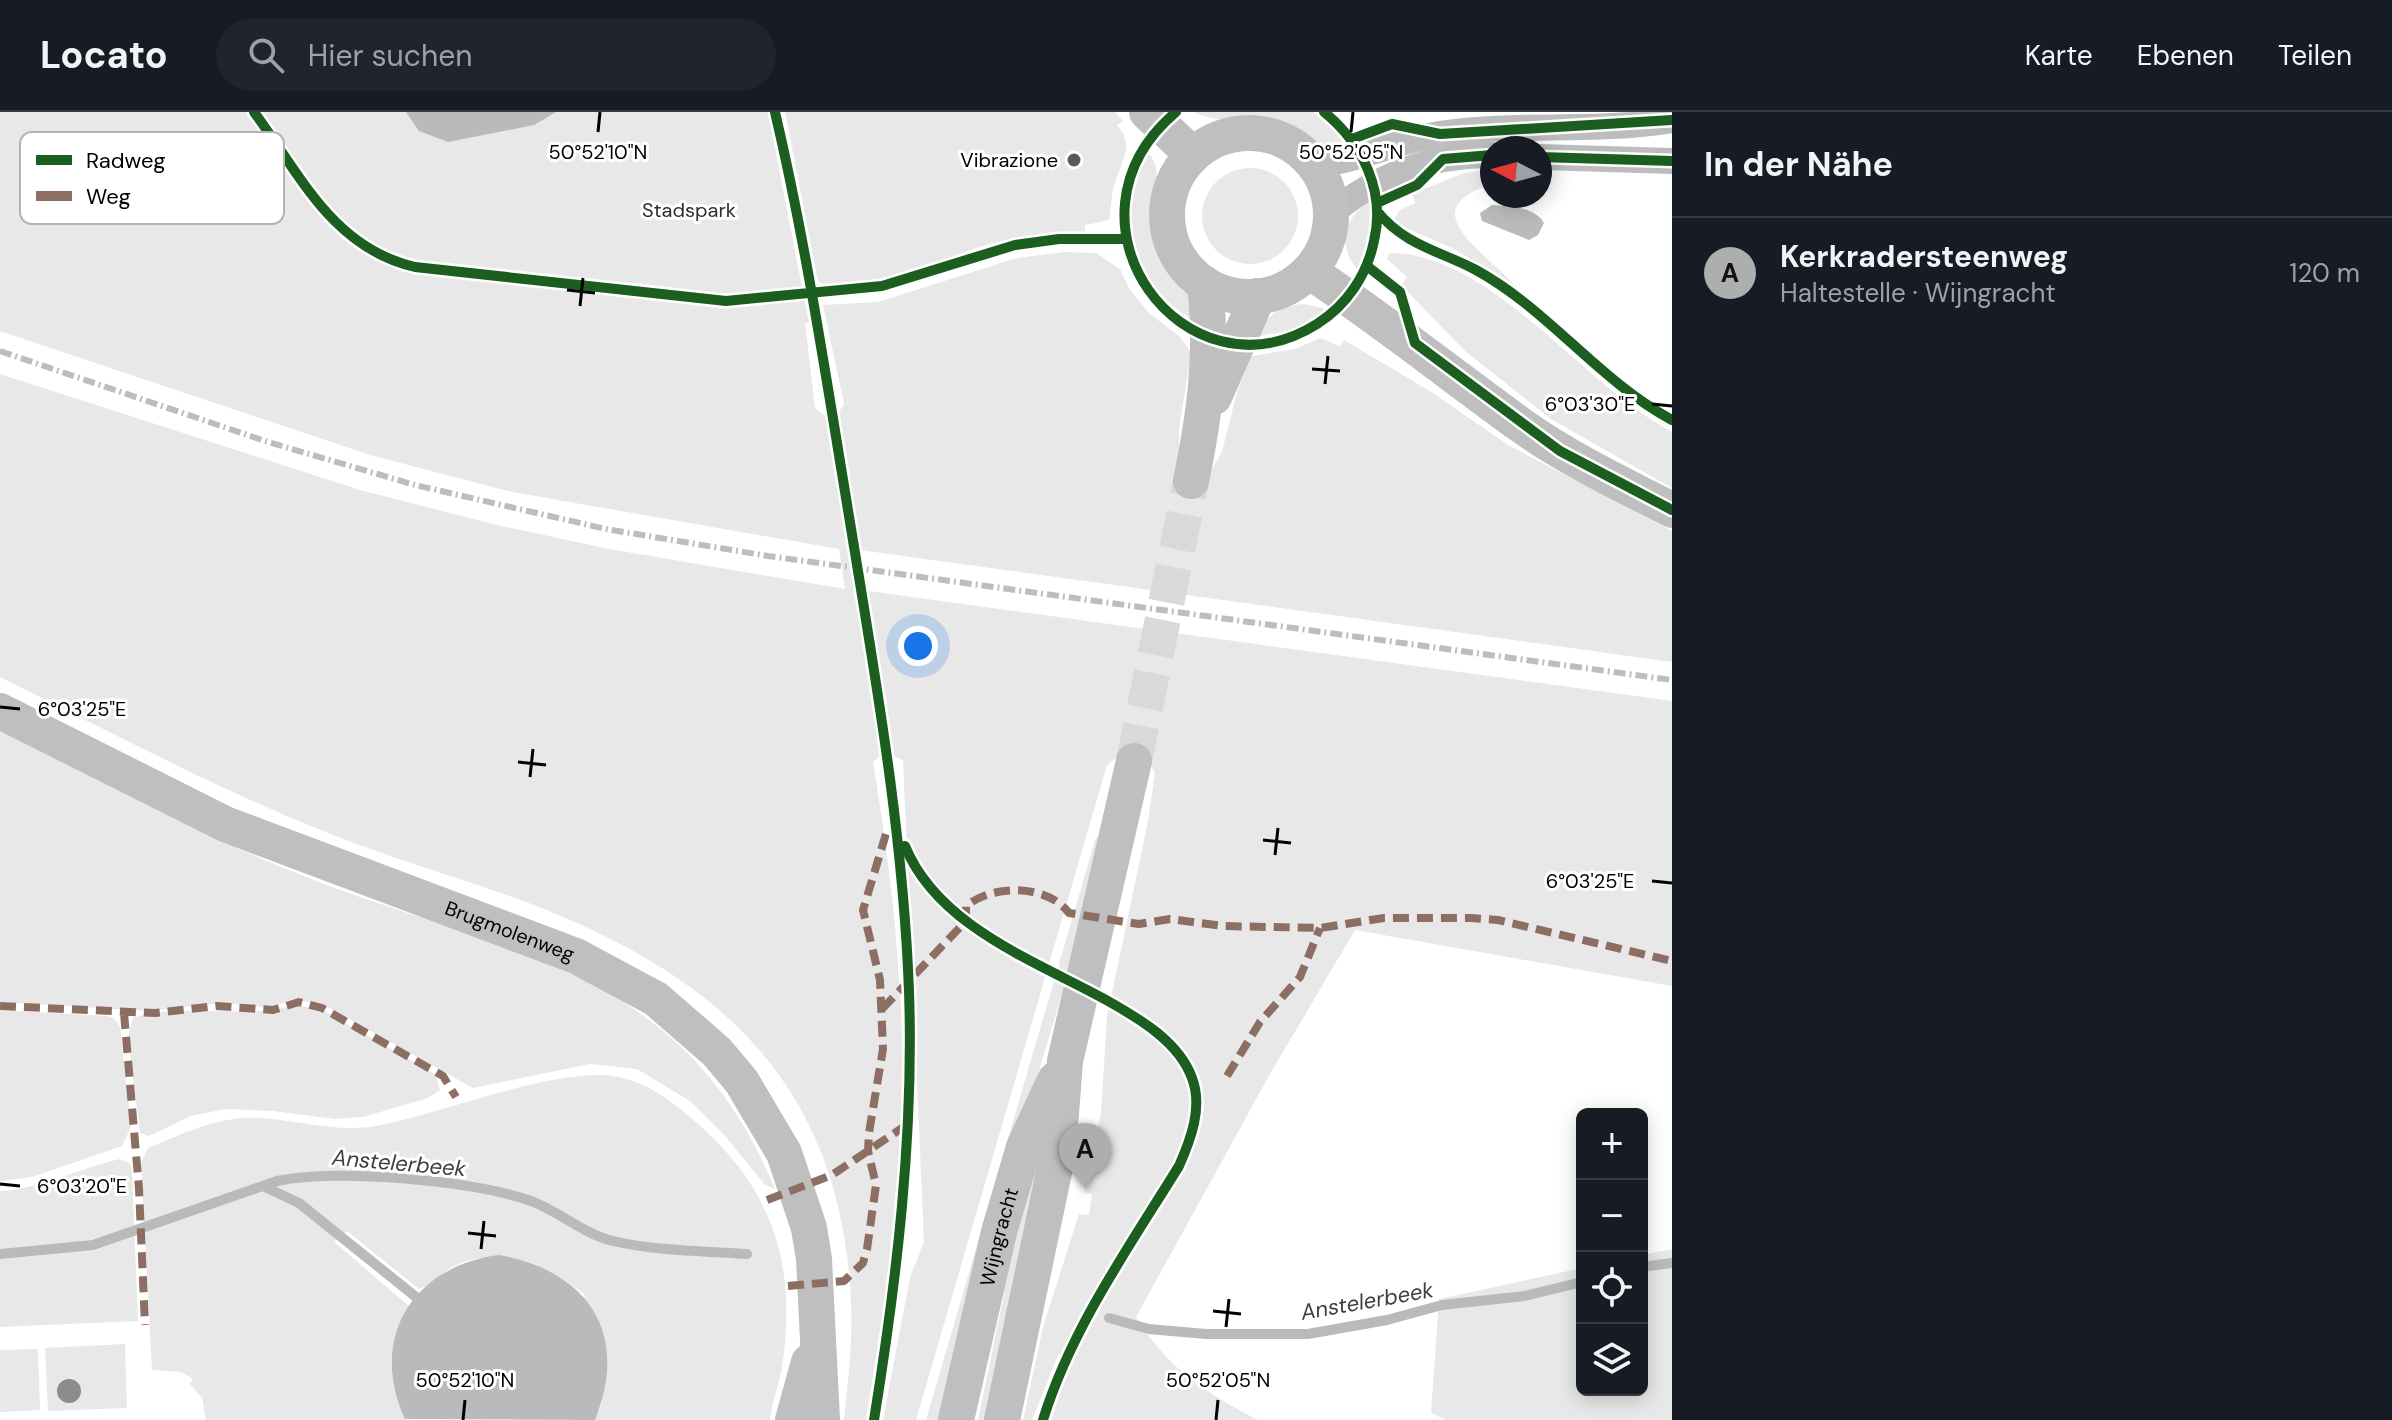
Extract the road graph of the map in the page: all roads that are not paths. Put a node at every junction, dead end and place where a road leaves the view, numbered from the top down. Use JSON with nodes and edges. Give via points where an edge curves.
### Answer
{"nodes":[{"id":1,"x":1147,"y":112,"type":"edge"},
{"id":2,"x":1672,"y":120,"type":"edge"},
{"id":3,"x":1502,"y":136,"type":"edge"},
{"id":4,"x":1480,"y":138,"type":"edge"},
{"id":5,"x":1480,"y":138,"type":"edge"},
{"id":6,"x":1192,"y":154,"type":"junction"},
{"id":7,"x":1552,"y":157,"type":"edge"},
{"id":8,"x":1672,"y":161,"type":"edge"},
{"id":9,"x":1314,"y":165,"type":"junction"},
{"id":10,"x":1331,"y":214,"type":"junction"},
{"id":11,"x":1309,"y":271,"type":"junction"},
{"id":12,"x":1205,"y":284,"type":"junction"},
{"id":13,"x":1258,"y":296,"type":"junction"},
{"id":14,"x":1204,"y":420,"type":"junction"},
{"id":15,"x":1191,"y":481,"type":"tunnel mouth"},
{"id":16,"x":1672,"y":510,"type":"edge"},
{"id":17,"x":0,"y":711,"type":"edge"},
{"id":18,"x":1134,"y":761,"type":"tunnel mouth"},
{"id":19,"x":1065,"y":1061,"type":"junction"},
{"id":20,"x":815,"y":1342,"type":"junction"},
{"id":21,"x":793,"y":1420,"type":"edge"},
{"id":22,"x":822,"y":1420,"type":"edge"},
{"id":23,"x":956,"y":1420,"type":"edge"},
{"id":24,"x":1002,"y":1420,"type":"edge"}],
"edges":[{"from":1,"to":6,"type":"main road"},
{"from":2,"to":3,"type":"street"},
{"from":4,"to":9,"type":"street","via":[[1414,139],[1363,157]]},
{"from":5,"to":10,"type":"street","via":[[1350,198]]},
{"from":6,"to":9,"type":"main road","via":[[1210,141],[1256,132],[1279,138]]},
{"from":6,"to":12,"type":"main road","via":[[1168,197],[1167,222],[1179,257]]},
{"from":7,"to":8,"type":"street"},
{"from":9,"to":10,"type":"main road","via":[[1327,188]]},
{"from":10,"to":11,"type":"main road","via":[[1326,244]]},
{"from":11,"to":13,"type":"main road","via":[[1277,292]]},
{"from":11,"to":16,"type":"main road","via":[[1415,343],[1523,427]]},
{"from":12,"to":13,"type":"main road","via":[[1240,297]]},
{"from":12,"to":14,"type":"main road","via":[[1211,337]]},
{"from":13,"to":14,"type":"main road"},
{"from":14,"to":15,"type":"main road"},
{"from":17,"to":20,"type":"main road","name":"Brugmolenweg","via":[[225,824],[576,956],[625,980],[682,1019],[742,1082],[784,1153],[809,1228]]},
{"from":18,"to":19,"type":"main road","name":"Wijngracht"},
{"from":19,"to":23,"type":"main road","name":"Wijngracht","via":[[1024,1147],[977,1318]]},
{"from":19,"to":24,"type":"main road","name":"Wijngracht","via":[[1058,1153]]},
{"from":20,"to":21,"type":"main road","name":"Brugmolenweg"},
{"from":20,"to":22,"type":"main road","name":"Brugmolenweg"}]}
